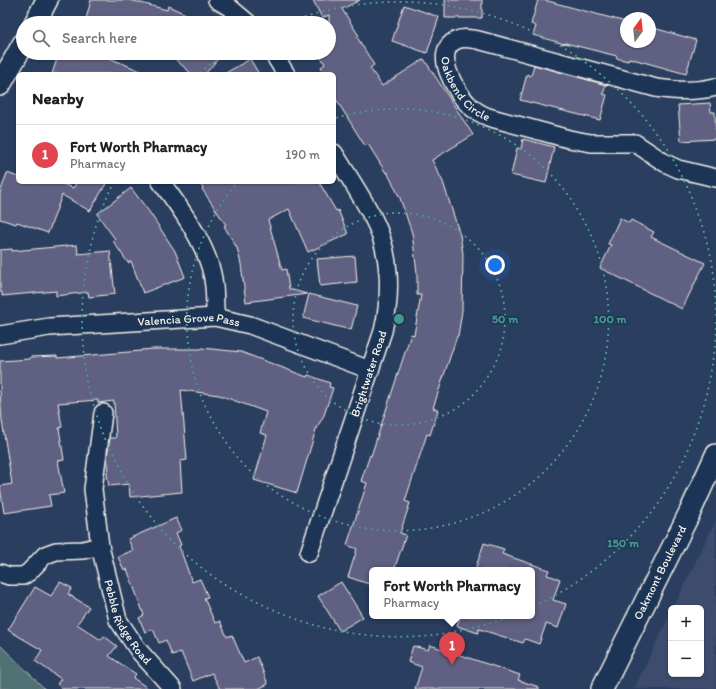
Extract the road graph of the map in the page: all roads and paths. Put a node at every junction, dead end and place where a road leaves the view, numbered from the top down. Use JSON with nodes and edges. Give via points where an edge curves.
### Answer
{"nodes":[{"id":1,"x":47,"y":0,"type":"edge"},
{"id":2,"x":217,"y":0,"type":"edge"},
{"id":3,"x":38,"y":16,"type":"edge"},
{"id":4,"x":240,"y":16,"type":"edge"},
{"id":5,"x":16,"y":56,"type":"edge"},
{"id":6,"x":277,"y":60,"type":"edge"},
{"id":7,"x":285,"y":72,"type":"edge"},
{"id":8,"x":0,"y":85,"type":"edge"},
{"id":9,"x":716,"y":88,"type":"edge"},
{"id":10,"x":336,"y":156,"type":"edge"},
{"id":11,"x":716,"y":178,"type":"edge"},
{"id":12,"x":163,"y":184,"type":"edge"},
{"id":13,"x":215,"y":317,"type":"junction"},
{"id":14,"x":0,"y":335,"type":"edge"},
{"id":15,"x":370,"y":370,"type":"junction"},
{"id":16,"x":103,"y":413,"type":"dead end"},
{"id":17,"x":716,"y":456,"type":"edge"},
{"id":18,"x":100,"y":546,"type":"junction"},
{"id":19,"x":309,"y":553,"type":"dead end"},
{"id":20,"x":0,"y":573,"type":"edge"},
{"id":21,"x":173,"y":689,"type":"edge"},
{"id":22,"x":602,"y":689,"type":"edge"}],
"edges":[{"from":1,"to":3,"type":"street"},
{"from":2,"to":4,"type":"street"},
{"from":5,"to":8,"type":"street"},
{"from":6,"to":7,"type":"street"},
{"from":9,"to":11,"type":"street","name":"Oakbend Circle","via":[[699,91],[656,88],[464,38],[449,46],[446,55],[448,74],[463,99],[478,113],[568,139],[591,143],[635,142],[678,169]]},
{"from":10,"to":15,"type":"street","name":"Brightwater Road","via":[[373,217],[387,265],[387,314]]},
{"from":12,"to":13,"type":"street","via":[[206,255],[214,285]]},
{"from":13,"to":14,"type":"street","name":"Valencia Grove Pass","via":[[49,326]]},
{"from":13,"to":15,"type":"street","name":"Valencia Grove Pass","via":[[250,325]]},
{"from":15,"to":19,"type":"street","name":"Brightwater Road"},
{"from":16,"to":18,"type":"street","name":"Pebble Ridge Road","via":[[93,488]]},
{"from":17,"to":22,"type":"street","name":"Oakmont Boulevard"},
{"from":18,"to":20,"type":"street","via":[[83,550],[56,551],[45,555],[22,576]]},
{"from":18,"to":21,"type":"street","name":"Pebble Ridge Road","via":[[118,620],[139,650]]}]}
